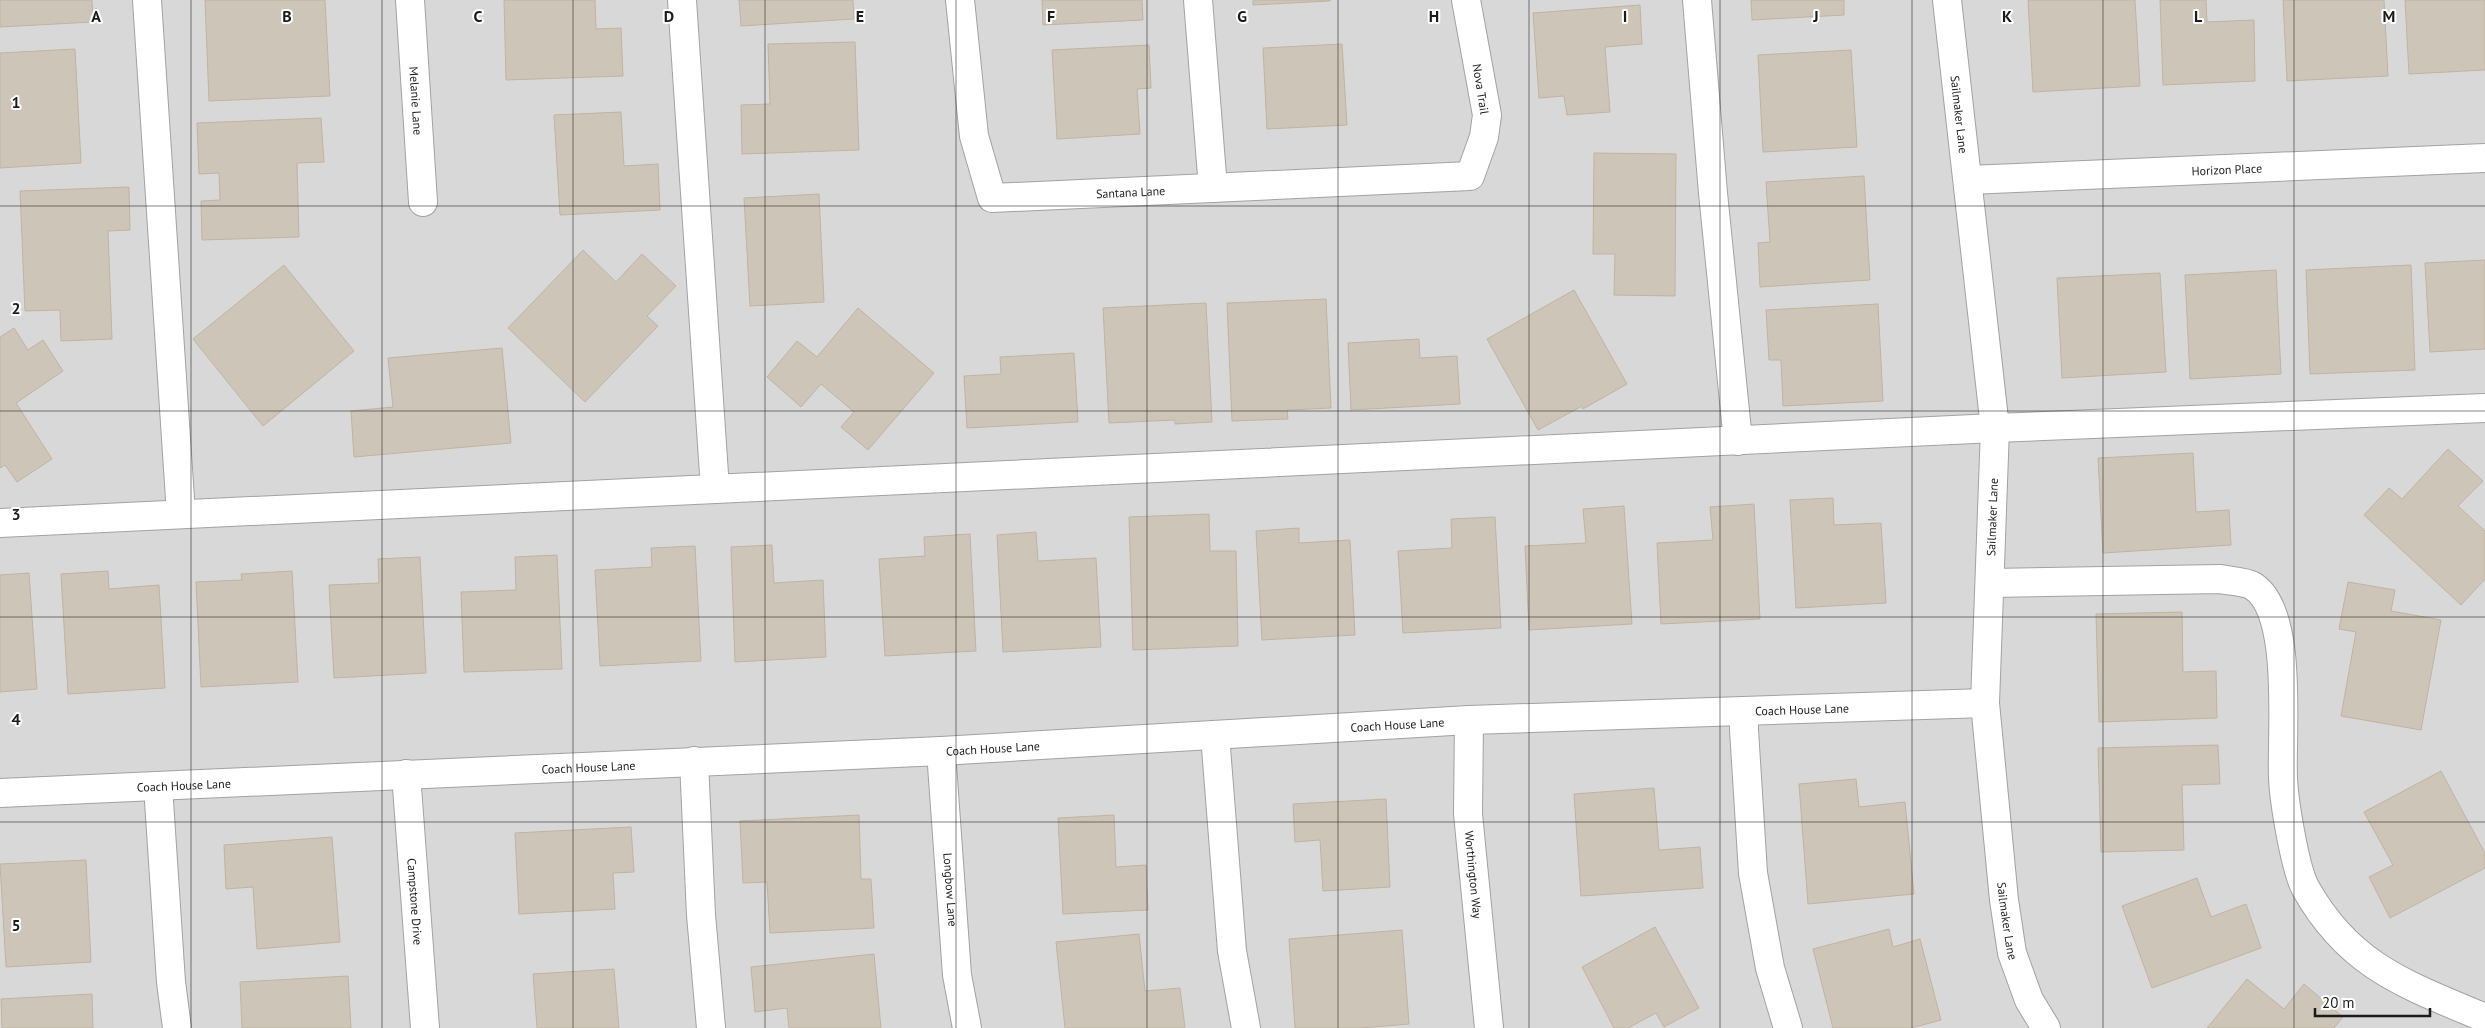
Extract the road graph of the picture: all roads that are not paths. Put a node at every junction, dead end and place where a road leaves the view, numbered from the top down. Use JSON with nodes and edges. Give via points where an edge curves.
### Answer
{"nodes":[{"id":1,"x":147,"y":0,"type":"edge"},
{"id":2,"x":410,"y":0,"type":"edge"},
{"id":3,"x":682,"y":0,"type":"edge"},
{"id":4,"x":960,"y":0,"type":"edge"},
{"id":5,"x":1198,"y":0,"type":"edge"},
{"id":6,"x":1466,"y":0,"type":"edge"},
{"id":7,"x":1696,"y":0,"type":"edge"},
{"id":8,"x":1947,"y":0,"type":"edge"},
{"id":9,"x":2485,"y":158,"type":"edge"},
{"id":10,"x":1470,"y":176,"type":"joint"},
{"id":11,"x":1968,"y":180,"type":"junction"},
{"id":12,"x":1213,"y":188,"type":"junction"},
{"id":13,"x":423,"y":202,"type":"dead end"},
{"id":14,"x":2485,"y":408,"type":"edge"},
{"id":15,"x":1995,"y":428,"type":"junction"},
{"id":16,"x":1738,"y":441,"type":"junction"},
{"id":17,"x":716,"y":489,"type":"junction"},
{"id":18,"x":180,"y":514,"type":"junction"},
{"id":19,"x":0,"y":522,"type":"edge"},
{"id":20,"x":1990,"y":583,"type":"junction"},
{"id":21,"x":1985,"y":703,"type":"junction"},
{"id":22,"x":1744,"y":711,"type":"junction"},
{"id":23,"x":1469,"y":720,"type":"junction"},
{"id":24,"x":1215,"y":735,"type":"junction"},
{"id":25,"x":941,"y":751,"type":"junction"},
{"id":26,"x":694,"y":761,"type":"junction"},
{"id":27,"x":406,"y":774,"type":"junction"},
{"id":28,"x":158,"y":786,"type":"junction"},
{"id":29,"x":0,"y":793,"type":"edge"},
{"id":30,"x":2485,"y":1018,"type":"edge"},
{"id":31,"x":176,"y":1028,"type":"edge"},
{"id":32,"x":425,"y":1028,"type":"edge"},
{"id":33,"x":711,"y":1028,"type":"edge"},
{"id":34,"x":967,"y":1028,"type":"edge"},
{"id":35,"x":1246,"y":1028,"type":"edge"},
{"id":36,"x":1489,"y":1028,"type":"edge"},
{"id":37,"x":1788,"y":1028,"type":"edge"},
{"id":38,"x":2046,"y":1028,"type":"edge"}],
"edges":[{"from":1,"to":18,"type":"street"},
{"from":2,"to":13,"type":"street","name":"Melanie Lane"},
{"from":3,"to":17,"type":"street"},
{"from":4,"to":12,"type":"street","name":"Santana Lane","via":[[974,136],[992,198]]},
{"from":5,"to":12,"type":"street"},
{"from":6,"to":10,"type":"street","name":"Nova Trail","via":[[1487,115],[1484,137]]},
{"from":7,"to":16,"type":"street"},
{"from":8,"to":11,"type":"street","name":"Sailmaker Lane"},
{"from":9,"to":11,"type":"street","name":"Horizon Place"},
{"from":10,"to":12,"type":"street","name":"Santana Lane"},
{"from":11,"to":15,"type":"street","name":"Sailmaker Lane"},
{"from":14,"to":15,"type":"street"},
{"from":15,"to":16,"type":"street"},
{"from":15,"to":20,"type":"street","name":"Sailmaker Lane"},
{"from":16,"to":17,"type":"street"},
{"from":17,"to":18,"type":"street"},
{"from":18,"to":19,"type":"street"},
{"from":20,"to":21,"type":"street","name":"Sailmaker Lane"},
{"from":20,"to":30,"type":"street","via":[[2220,579],[2253,586],[2273,610],[2281,647],[2283,780],[2293,843],[2305,887],[2329,923],[2359,956],[2418,990]]},
{"from":21,"to":22,"type":"street","name":"Coach House Lane"},
{"from":21,"to":38,"type":"street","name":"Sailmaker Lane","via":[[2012,953],[2029,1000]]},
{"from":22,"to":23,"type":"street","name":"Coach House Lane"},
{"from":22,"to":37,"type":"street","via":[[1753,872],[1770,968]]},
{"from":23,"to":24,"type":"street","name":"Coach House Lane"},
{"from":23,"to":36,"type":"street","name":"Worthington Way","via":[[1468,814]]},
{"from":24,"to":25,"type":"street","name":"Coach House Lane"},
{"from":24,"to":35,"type":"street","via":[[1232,950]]},
{"from":25,"to":26,"type":"street","name":"Coach House Lane"},
{"from":25,"to":34,"type":"street","name":"Longbow Lane","via":[[958,975]]},
{"from":26,"to":27,"type":"street","name":"Coach House Lane"},
{"from":26,"to":33,"type":"street","via":[[701,915]]},
{"from":27,"to":28,"type":"street","name":"Coach House Lane"},
{"from":27,"to":32,"type":"street","name":"Campstone Drive"},
{"from":28,"to":29,"type":"street","name":"Coach House Lane"},
{"from":28,"to":31,"type":"street"}]}
